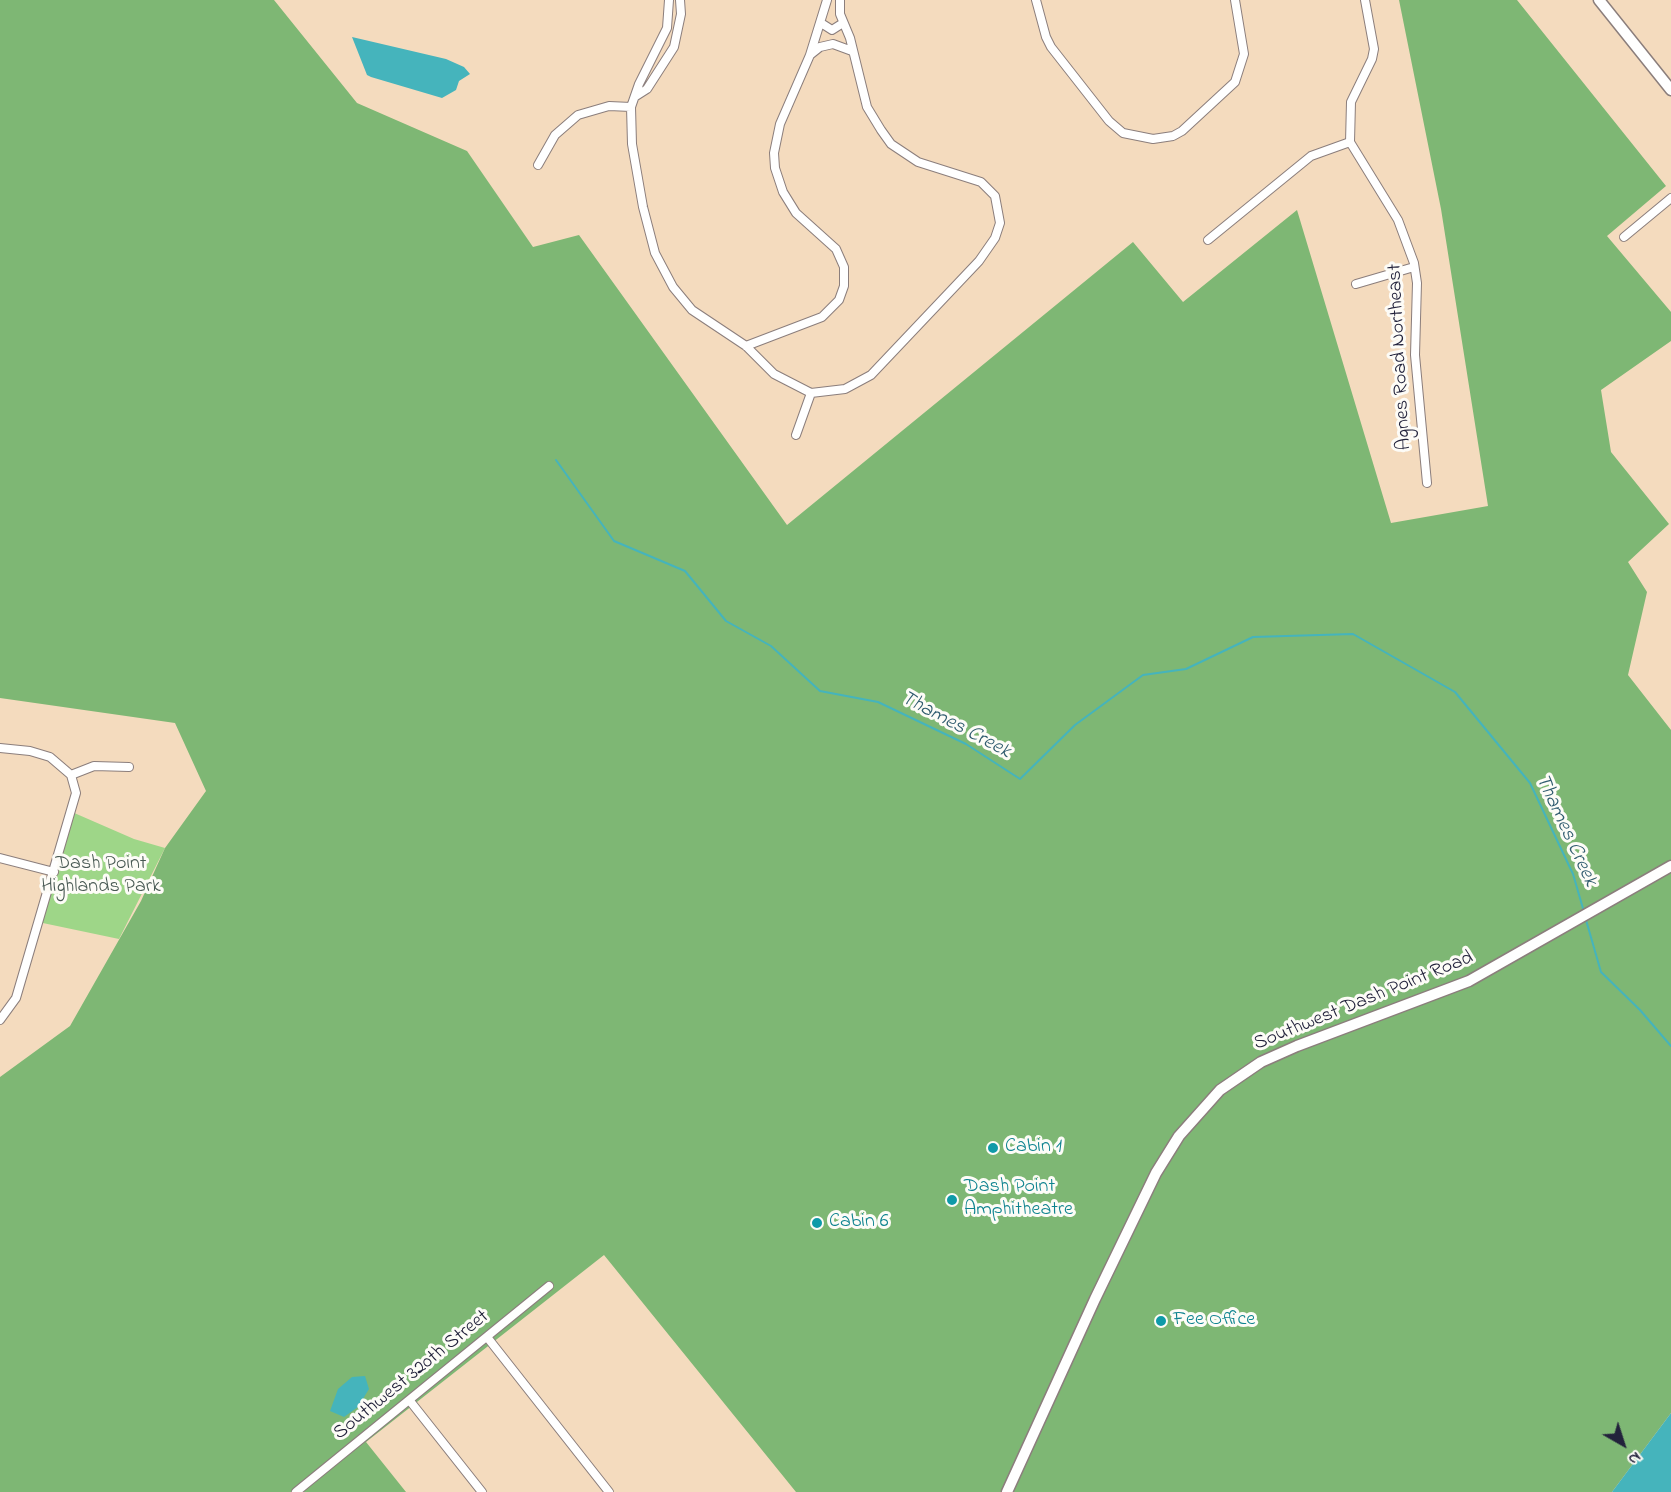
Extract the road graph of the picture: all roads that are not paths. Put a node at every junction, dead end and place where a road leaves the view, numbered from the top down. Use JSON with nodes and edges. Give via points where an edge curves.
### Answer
{"nodes":[{"id":1,"x":669,"y":0,"type":"edge"},
{"id":2,"x":680,"y":0,"type":"edge"},
{"id":3,"x":827,"y":0,"type":"edge"},
{"id":4,"x":840,"y":0,"type":"edge"},
{"id":5,"x":1036,"y":0,"type":"edge"},
{"id":6,"x":1235,"y":0,"type":"edge"},
{"id":7,"x":1365,"y":0,"type":"edge"},
{"id":8,"x":1599,"y":0,"type":"edge"},
{"id":9,"x":821,"y":23,"type":"junction"},
{"id":10,"x":843,"y":23,"type":"junction"},
{"id":11,"x":852,"y":51,"type":"junction"},
{"id":12,"x":810,"y":55,"type":"junction"},
{"id":13,"x":1671,"y":90,"type":"edge"},
{"id":14,"x":636,"y":96,"type":"junction"},
{"id":15,"x":631,"y":107,"type":"junction"},
{"id":16,"x":1350,"y":142,"type":"junction"},
{"id":17,"x":538,"y":165,"type":"dead end"},
{"id":18,"x":1671,"y":198,"type":"edge"},
{"id":19,"x":1623,"y":237,"type":"dead end"},
{"id":20,"x":1208,"y":240,"type":"dead end"},
{"id":21,"x":1414,"y":267,"type":"junction"},
{"id":22,"x":1356,"y":284,"type":"dead end"},
{"id":23,"x":746,"y":346,"type":"junction"},
{"id":24,"x":810,"y":393,"type":"junction"},
{"id":25,"x":796,"y":435,"type":"dead end"},
{"id":26,"x":1427,"y":483,"type":"dead end"},
{"id":27,"x":0,"y":748,"type":"edge"},
{"id":28,"x":129,"y":767,"type":"dead end"},
{"id":29,"x":71,"y":775,"type":"junction"},
{"id":30,"x":0,"y":858,"type":"edge"},
{"id":31,"x":1671,"y":866,"type":"edge"},
{"id":32,"x":54,"y":872,"type":"junction"},
{"id":33,"x":0,"y":1020,"type":"edge"},
{"id":34,"x":549,"y":1286,"type":"dead end"},
{"id":35,"x":487,"y":1337,"type":"junction"},
{"id":36,"x":410,"y":1401,"type":"junction"},
{"id":37,"x":296,"y":1492,"type":"edge"},
{"id":38,"x":482,"y":1492,"type":"edge"},
{"id":39,"x":609,"y":1492,"type":"edge"},
{"id":40,"x":1007,"y":1492,"type":"edge"}],
"edges":[{"from":1,"to":14,"type":"street","via":[[667,28]]},
{"from":2,"to":14,"type":"street","via":[[674,47],[647,89]]},
{"from":3,"to":9,"type":"street"},
{"from":4,"to":10,"type":"street"},
{"from":5,"to":6,"type":"street","via":[[1051,47],[1108,121],[1123,133],[1153,139],[1173,136],[1182,130],[1235,82],[1244,54]]},
{"from":7,"to":16,"type":"street","via":[[1374,50],[1351,102]]},
{"from":8,"to":13,"type":"main road"},
{"from":9,"to":10,"type":"street","via":[[832,30]]},
{"from":9,"to":12,"type":"street"},
{"from":10,"to":11,"type":"street"},
{"from":11,"to":12,"type":"street","via":[[833,44]]},
{"from":11,"to":24,"type":"street","via":[[867,107],[891,144],[918,162],[981,183],[995,196],[1000,223],[979,261],[871,375],[845,389]]},
{"from":12,"to":23,"type":"street","via":[[780,124],[775,168],[796,213],[836,249],[844,267],[844,286],[839,300],[822,317]]},
{"from":14,"to":15,"type":"street"},
{"from":15,"to":17,"type":"street","via":[[609,106],[578,115],[555,135]]},
{"from":15,"to":23,"type":"street","via":[[632,144],[643,207],[663,271],[692,310]]},
{"from":16,"to":20,"type":"street","via":[[1311,156]]},
{"from":16,"to":21,"type":"street","name":"Agnes Road Northeast","via":[[1398,220]]},
{"from":18,"to":19,"type":"street"},
{"from":21,"to":22,"type":"street"},
{"from":21,"to":26,"type":"street","name":"Agnes Road Northeast","via":[[1415,355]]},
{"from":23,"to":24,"type":"street","via":[[774,374]]},
{"from":24,"to":25,"type":"street"},
{"from":27,"to":29,"type":"street","via":[[41,754]]},
{"from":28,"to":29,"type":"street","via":[[94,766]]},
{"from":29,"to":32,"type":"street","via":[[75,801]]},
{"from":30,"to":32,"type":"street"},
{"from":31,"to":40,"type":"main road","name":"Southwest Dash Point Road","via":[[1469,981],[1262,1062],[1220,1090],[1179,1136],[1156,1173]]},
{"from":32,"to":33,"type":"street","via":[[16,998]]},
{"from":34,"to":35,"type":"street","name":"Southwest 320th Street"},
{"from":35,"to":36,"type":"street","name":"Southwest 320th Street"},
{"from":35,"to":39,"type":"street"},
{"from":36,"to":37,"type":"street","name":"Southwest 320th Street"},
{"from":36,"to":38,"type":"street"}]}
